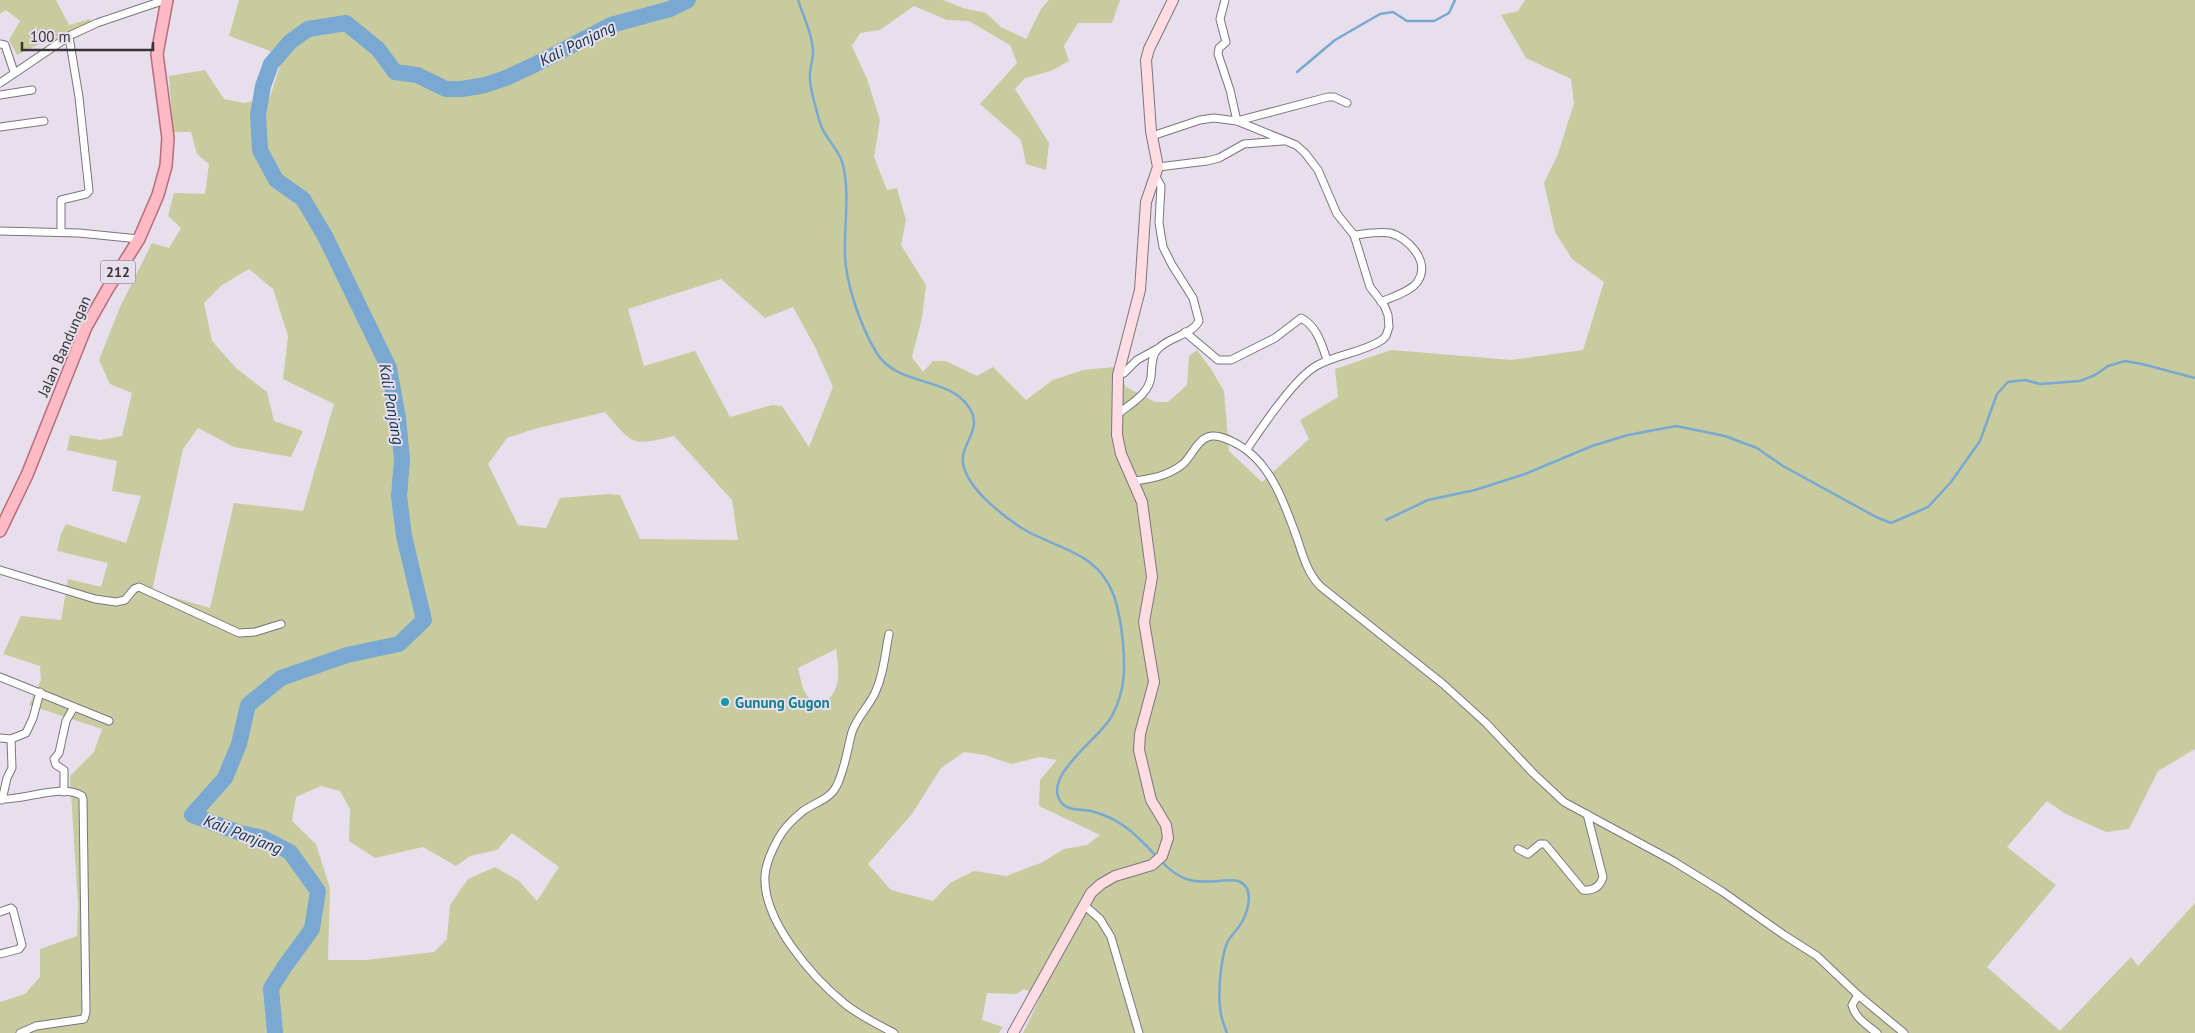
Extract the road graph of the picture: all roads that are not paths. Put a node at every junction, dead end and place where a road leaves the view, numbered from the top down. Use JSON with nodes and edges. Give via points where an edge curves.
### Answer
{"nodes":[{"id":1,"x":166,"y":0,"type":"edge"},
{"id":2,"x":1173,"y":0,"type":"edge"},
{"id":3,"x":1224,"y":0,"type":"edge"},
{"id":4,"x":69,"y":37,"type":"junction"},
{"id":5,"x":0,"y":44,"type":"edge"},
{"id":6,"x":14,"y":72,"type":"junction"},
{"id":7,"x":0,"y":83,"type":"edge"},
{"id":8,"x":32,"y":90,"type":"dead end"},
{"id":9,"x":0,"y":94,"type":"edge"},
{"id":10,"x":1347,"y":103,"type":"dead end"},
{"id":11,"x":44,"y":121,"type":"dead end"},
{"id":12,"x":1238,"y":121,"type":"junction"},
{"id":13,"x":0,"y":127,"type":"edge"},
{"id":14,"x":1152,"y":136,"type":"junction"},
{"id":15,"x":1286,"y":141,"type":"junction"},
{"id":16,"x":1157,"y":172,"type":"junction"},
{"id":17,"x":0,"y":231,"type":"edge"},
{"id":18,"x":61,"y":232,"type":"junction"},
{"id":19,"x":1354,"y":235,"type":"junction"},
{"id":20,"x":139,"y":239,"type":"junction"},
{"id":21,"x":1381,"y":302,"type":"junction"},
{"id":22,"x":1185,"y":332,"type":"junction"},
{"id":23,"x":1157,"y":349,"type":"junction"},
{"id":24,"x":1327,"y":360,"type":"junction"},
{"id":25,"x":1118,"y":375,"type":"junction"},
{"id":26,"x":1118,"y":414,"type":"junction"},
{"id":27,"x":1247,"y":449,"type":"junction"},
{"id":28,"x":1133,"y":481,"type":"junction"},
{"id":29,"x":4,"y":512,"type":"edge"},
{"id":30,"x":0,"y":531,"type":"edge"},
{"id":31,"x":0,"y":570,"type":"edge"},
{"id":32,"x":281,"y":624,"type":"dead end"},
{"id":33,"x":889,"y":634,"type":"dead end"},
{"id":34,"x":0,"y":677,"type":"edge"},
{"id":35,"x":40,"y":692,"type":"junction"},
{"id":36,"x":74,"y":707,"type":"junction"},
{"id":37,"x":109,"y":721,"type":"dead end"},
{"id":38,"x":0,"y":738,"type":"edge"},
{"id":39,"x":11,"y":738,"type":"junction"},
{"id":40,"x":3,"y":777,"type":"edge"},
{"id":41,"x":64,"y":792,"type":"junction"},
{"id":42,"x":1,"y":799,"type":"edge"},
{"id":43,"x":1587,"y":814,"type":"junction"},
{"id":44,"x":1518,"y":849,"type":"dead end"},
{"id":45,"x":1084,"y":905,"type":"junction"},
{"id":46,"x":0,"y":912,"type":"edge"},
{"id":47,"x":0,"y":954,"type":"edge"},
{"id":48,"x":1858,"y":995,"type":"junction"},
{"id":49,"x":20,"y":1033,"type":"edge"},
{"id":50,"x":894,"y":1033,"type":"edge"},
{"id":51,"x":1013,"y":1033,"type":"edge"},
{"id":52,"x":1138,"y":1033,"type":"edge"},
{"id":53,"x":1877,"y":1033,"type":"edge"},
{"id":54,"x":1904,"y":1033,"type":"edge"}],
"edges":[{"from":1,"to":4,"type":"street","via":[[97,23]]},
{"from":1,"to":20,"type":"main road","name":"Jalan Bandungan","number":"212","via":[[157,54],[167,130],[166,166],[155,203]]},
{"from":2,"to":14,"type":"street","via":[[1146,60]]},
{"from":3,"to":12,"type":"street","via":[[1220,19],[1226,42],[1218,54]]},
{"from":4,"to":6,"type":"street"},
{"from":4,"to":18,"type":"street","via":[[89,191],[61,200]]},
{"from":5,"to":6,"type":"street","via":[[5,45]]},
{"from":6,"to":7,"type":"street"},
{"from":8,"to":9,"type":"street"},
{"from":10,"to":12,"type":"street","via":[[1328,97]]},
{"from":11,"to":13,"type":"street"},
{"from":12,"to":14,"type":"street","via":[[1200,120]]},
{"from":12,"to":15,"type":"street"},
{"from":14,"to":16,"type":"street"},
{"from":15,"to":16,"type":"street","via":[[1244,144],[1219,158]]},
{"from":15,"to":19,"type":"street","via":[[1296,145],[1312,161],[1336,214]]},
{"from":16,"to":22,"type":"street","via":[[1161,186],[1159,223],[1163,247],[1192,296],[1198,315],[1198,323]]},
{"from":16,"to":25,"type":"street","via":[[1146,202],[1138,297]]},
{"from":17,"to":18,"type":"street"},
{"from":18,"to":20,"type":"street"},
{"from":19,"to":21,"type":"street","via":[[1370,288]]},
{"from":19,"to":21,"type":"street","via":[[1391,234],[1411,245],[1418,258],[1421,266],[1419,280]]},
{"from":20,"to":29,"type":"main road","name":"Jalan Bandungan","number":"212","via":[[86,327],[27,476]]},
{"from":21,"to":24,"type":"street","via":[[1388,315],[1386,336],[1377,343]]},
{"from":22,"to":23,"type":"street"},
{"from":22,"to":24,"type":"street","via":[[1218,360],[1231,360],[1275,338],[1301,318],[1314,329]]},
{"from":23,"to":25,"type":"street"},
{"from":23,"to":26,"type":"street","via":[[1147,388]]},
{"from":24,"to":27,"type":"street","via":[[1303,376]]},
{"from":25,"to":26,"type":"street"},
{"from":26,"to":28,"type":"street","via":[[1119,445]]},
{"from":27,"to":28,"type":"street","via":[[1213,436],[1197,445],[1184,463],[1171,472],[1157,478]]},
{"from":27,"to":43,"type":"street","via":[[1261,463],[1279,495],[1314,580],[1443,684],[1557,796]]},
{"from":28,"to":45,"type":"street","via":[[1142,502],[1150,558],[1151,586],[1144,622],[1154,682],[1138,745],[1153,805],[1167,829],[1167,845],[1159,859],[1147,867],[1105,882]]},
{"from":29,"to":30,"type":"main road","name":"Jalan Bandungan","number":"212"},
{"from":31,"to":32,"type":"street","via":[[95,599],[116,602],[125,600],[139,587],[239,633]]},
{"from":33,"to":50,"type":"street","via":[[875,694],[853,730],[836,788],[789,824],[769,858],[765,888],[786,938],[805,964],[845,1004]]},
{"from":34,"to":35,"type":"street"},
{"from":35,"to":36,"type":"street"},
{"from":35,"to":39,"type":"street","via":[[26,733]]},
{"from":36,"to":37,"type":"street"},
{"from":36,"to":41,"type":"street","via":[[54,759],[56,765],[64,770]]},
{"from":38,"to":39,"type":"street"},
{"from":39,"to":40,"type":"street","via":[[12,768]]},
{"from":40,"to":42,"type":"street"},
{"from":41,"to":42,"type":"street"},
{"from":41,"to":49,"type":"street","via":[[75,792],[83,799],[86,1012],[84,1019],[36,1026]]},
{"from":43,"to":44,"type":"street","via":[[1603,877],[1601,884],[1594,889],[1583,890],[1545,844],[1540,844],[1528,854]]},
{"from":43,"to":48,"type":"street","via":[[1723,892],[1817,956]]},
{"from":45,"to":51,"type":"street"},
{"from":45,"to":52,"type":"street","via":[[1100,919],[1111,937]]},
{"from":46,"to":47,"type":"street","via":[[13,910],[22,945],[19,949]]},
{"from":48,"to":53,"type":"street","via":[[1852,1005],[1853,1010]]},
{"from":48,"to":54,"type":"street"}]}
